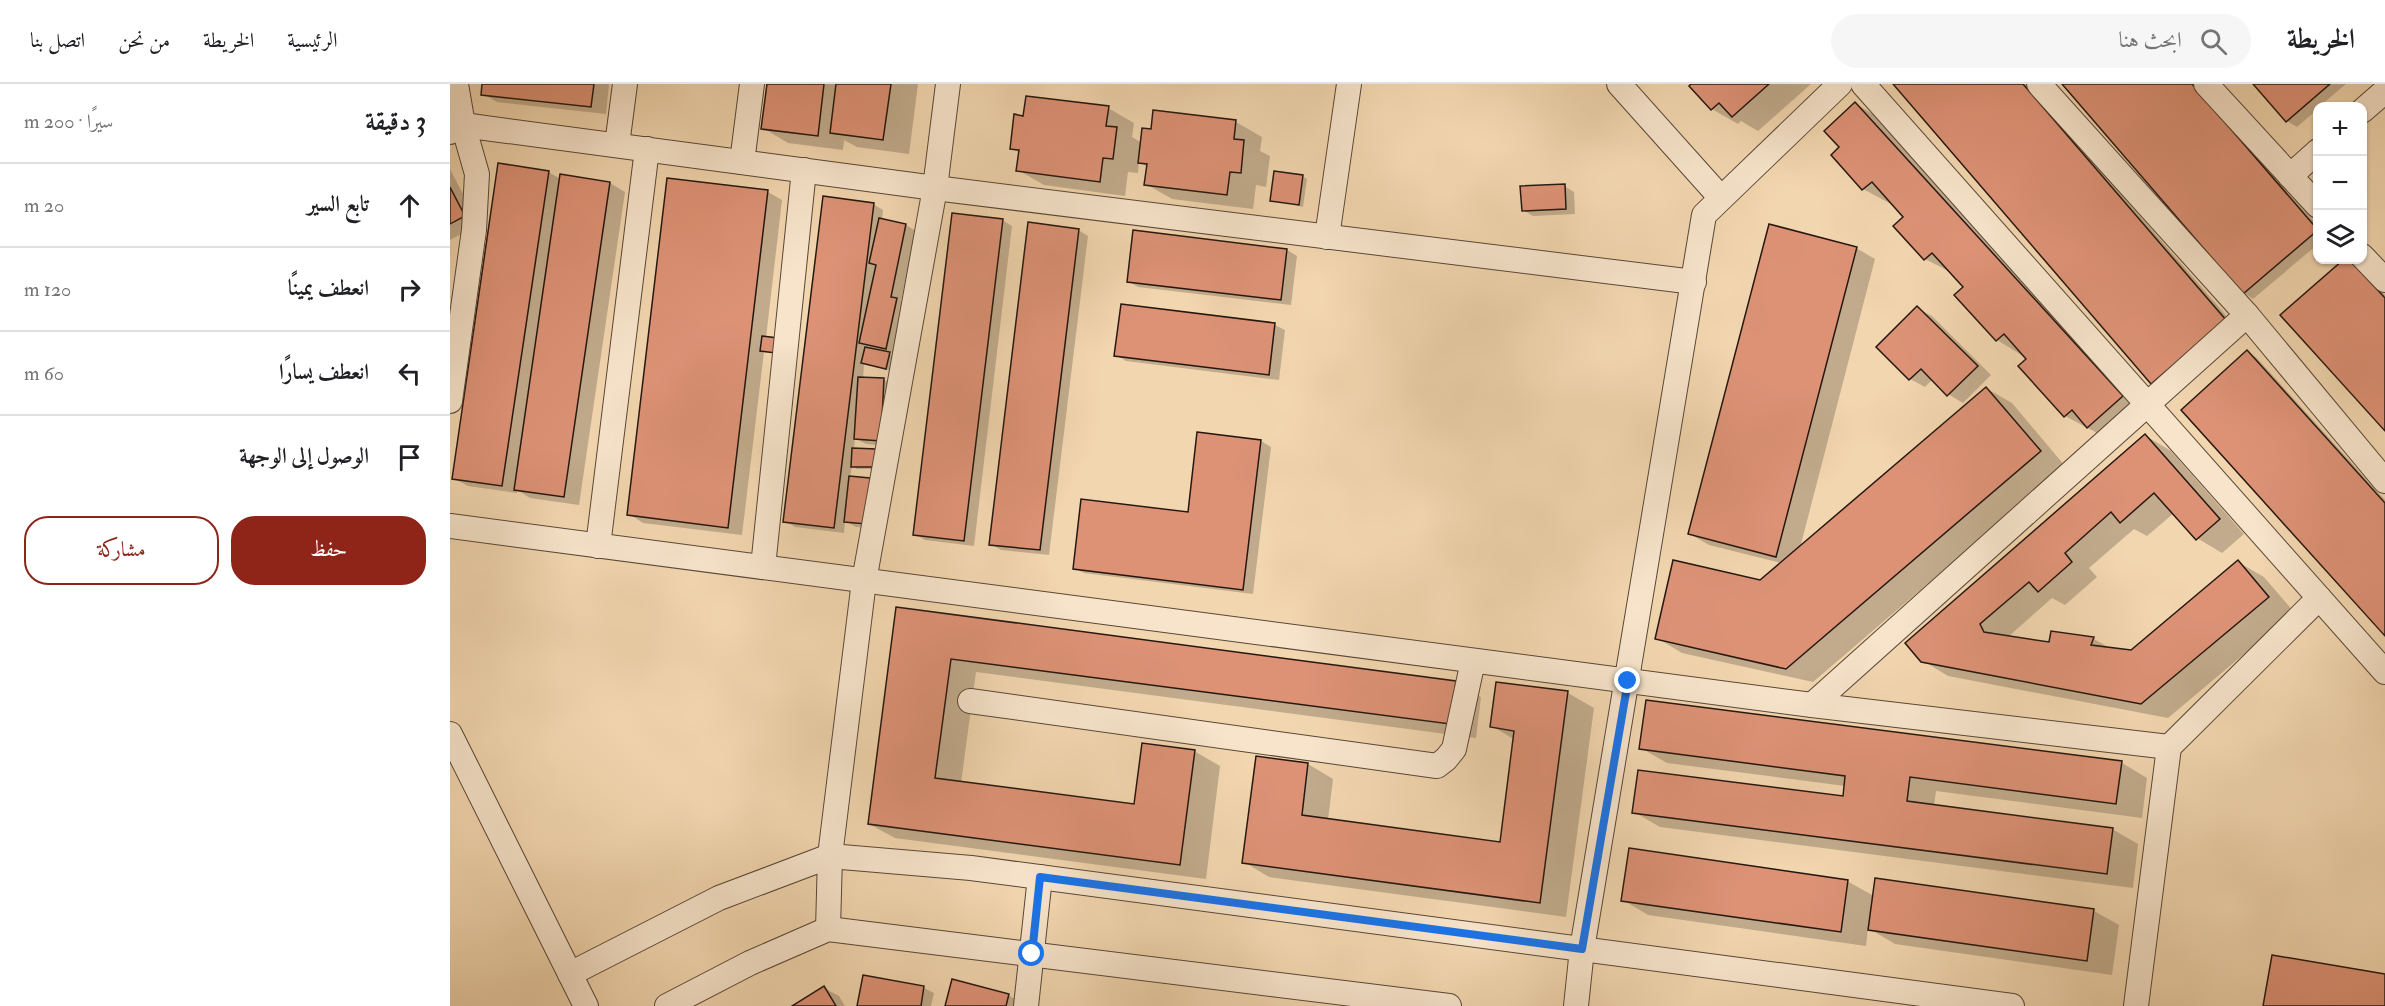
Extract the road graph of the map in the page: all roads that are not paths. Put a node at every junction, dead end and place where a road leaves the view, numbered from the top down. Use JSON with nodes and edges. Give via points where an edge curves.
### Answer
{"nodes":[{"id":1,"x":456,"y":84,"type":"edge"},
{"id":2,"x":625,"y":84,"type":"edge"},
{"id":3,"x":752,"y":84,"type":"edge"},
{"id":4,"x":948,"y":84,"type":"edge"},
{"id":5,"x":1349,"y":84,"type":"edge"},
{"id":6,"x":1619,"y":84,"type":"edge"},
{"id":7,"x":1840,"y":84,"type":"edge"},
{"id":8,"x":1863,"y":84,"type":"edge"},
{"id":9,"x":2039,"y":84,"type":"edge"},
{"id":10,"x":2206,"y":84,"type":"edge"},
{"id":11,"x":2385,"y":92,"type":"edge"},
{"id":12,"x":2367,"y":107,"type":"edge"},
{"id":13,"x":457,"y":129,"type":"edge"},
{"id":14,"x":617,"y":145,"type":"junction"},
{"id":15,"x":647,"y":149,"type":"junction"},
{"id":16,"x":2313,"y":156,"type":"edge"},
{"id":17,"x":742,"y":162,"type":"junction"},
{"id":18,"x":804,"y":170,"type":"junction"},
{"id":19,"x":2290,"y":176,"type":"junction"},
{"id":20,"x":935,"y":188,"type":"junction"},
{"id":21,"x":1721,"y":198,"type":"junction"},
{"id":22,"x":2313,"y":201,"type":"edge"},
{"id":23,"x":1327,"y":237,"type":"junction"},
{"id":24,"x":2367,"y":261,"type":"edge"},
{"id":25,"x":2385,"y":280,"type":"edge"},
{"id":26,"x":1694,"y":282,"type":"junction"},
{"id":27,"x":2247,"y":315,"type":"junction"},
{"id":28,"x":450,"y":400,"type":"edge"},
{"id":29,"x":2148,"y":405,"type":"junction"},
{"id":30,"x":2385,"y":481,"type":"edge"},
{"id":31,"x":450,"y":526,"type":"edge"},
{"id":32,"x":598,"y":546,"type":"junction"},
{"id":33,"x":763,"y":567,"type":"junction"},
{"id":34,"x":864,"y":580,"type":"junction"},
{"id":35,"x":2319,"y":598,"type":"junction"},
{"id":36,"x":1473,"y":661,"type":"junction"},
{"id":37,"x":2385,"y":672,"type":"edge"},
{"id":38,"x":1628,"y":681,"type":"junction"},
{"id":39,"x":970,"y":700,"type":"dead end"},
{"id":40,"x":1812,"y":705,"type":"junction"},
{"id":41,"x":450,"y":734,"type":"edge"},
{"id":42,"x":2169,"y":747,"type":"junction"},
{"id":43,"x":831,"y":856,"type":"junction"},
{"id":44,"x":1040,"y":877,"type":"junction"},
{"id":45,"x":828,"y":929,"type":"junction"},
{"id":46,"x":1582,"y":949,"type":"junction"},
{"id":47,"x":1032,"y":954,"type":"junction"},
{"id":48,"x":570,"y":974,"type":"junction"},
{"id":49,"x":586,"y":1006,"type":"edge"},
{"id":50,"x":667,"y":1006,"type":"edge"},
{"id":51,"x":1026,"y":1006,"type":"edge"},
{"id":52,"x":1449,"y":1006,"type":"edge"},
{"id":53,"x":1576,"y":1006,"type":"edge"},
{"id":54,"x":2012,"y":1006,"type":"edge"},
{"id":55,"x":2136,"y":1006,"type":"edge"}],
"edges":[{"from":1,"to":13,"type":"street"},
{"from":2,"to":14,"type":"street"},
{"from":3,"to":17,"type":"street"},
{"from":4,"to":20,"type":"street"},
{"from":5,"to":23,"type":"street"},
{"from":6,"to":21,"type":"street"},
{"from":7,"to":21,"type":"street"},
{"from":8,"to":29,"type":"street"},
{"from":9,"to":27,"type":"street"},
{"from":10,"to":19,"type":"street"},
{"from":11,"to":12,"type":"street"},
{"from":13,"to":14,"type":"street"},
{"from":13,"to":28,"type":"street","via":[[477,174],[474,230]]},
{"from":14,"to":15,"type":"street"},
{"from":15,"to":17,"type":"street"},
{"from":15,"to":32,"type":"street"},
{"from":16,"to":19,"type":"street"},
{"from":17,"to":18,"type":"street"},
{"from":18,"to":20,"type":"street"},
{"from":18,"to":33,"type":"street"},
{"from":19,"to":22,"type":"street"},
{"from":20,"to":23,"type":"street"},
{"from":20,"to":34,"type":"street"},
{"from":21,"to":26,"type":"street","via":[[1704,214]]},
{"from":23,"to":26,"type":"street"},
{"from":24,"to":25,"type":"street"},
{"from":26,"to":38,"type":"street"},
{"from":27,"to":29,"type":"street"},
{"from":27,"to":30,"type":"street"},
{"from":29,"to":35,"type":"street"},
{"from":29,"to":40,"type":"street"},
{"from":31,"to":32,"type":"street"},
{"from":32,"to":33,"type":"street"},
{"from":33,"to":34,"type":"street"},
{"from":34,"to":36,"type":"street"},
{"from":34,"to":43,"type":"street"},
{"from":35,"to":37,"type":"street"},
{"from":35,"to":42,"type":"street"},
{"from":36,"to":38,"type":"street"},
{"from":36,"to":39,"type":"street","via":[[1454,749],[1437,766]]},
{"from":38,"to":40,"type":"street"},
{"from":38,"to":46,"type":"street"},
{"from":40,"to":42,"type":"street"},
{"from":41,"to":48,"type":"street"},
{"from":42,"to":55,"type":"street"},
{"from":43,"to":44,"type":"street"},
{"from":43,"to":45,"type":"street"},
{"from":43,"to":48,"type":"street","via":[[719,898]]},
{"from":44,"to":46,"type":"street"},
{"from":44,"to":47,"type":"street"},
{"from":45,"to":47,"type":"street"},
{"from":45,"to":50,"type":"street"},
{"from":46,"to":53,"type":"street"},
{"from":46,"to":54,"type":"street"},
{"from":47,"to":51,"type":"street"},
{"from":47,"to":52,"type":"street"},
{"from":48,"to":49,"type":"street"}]}
